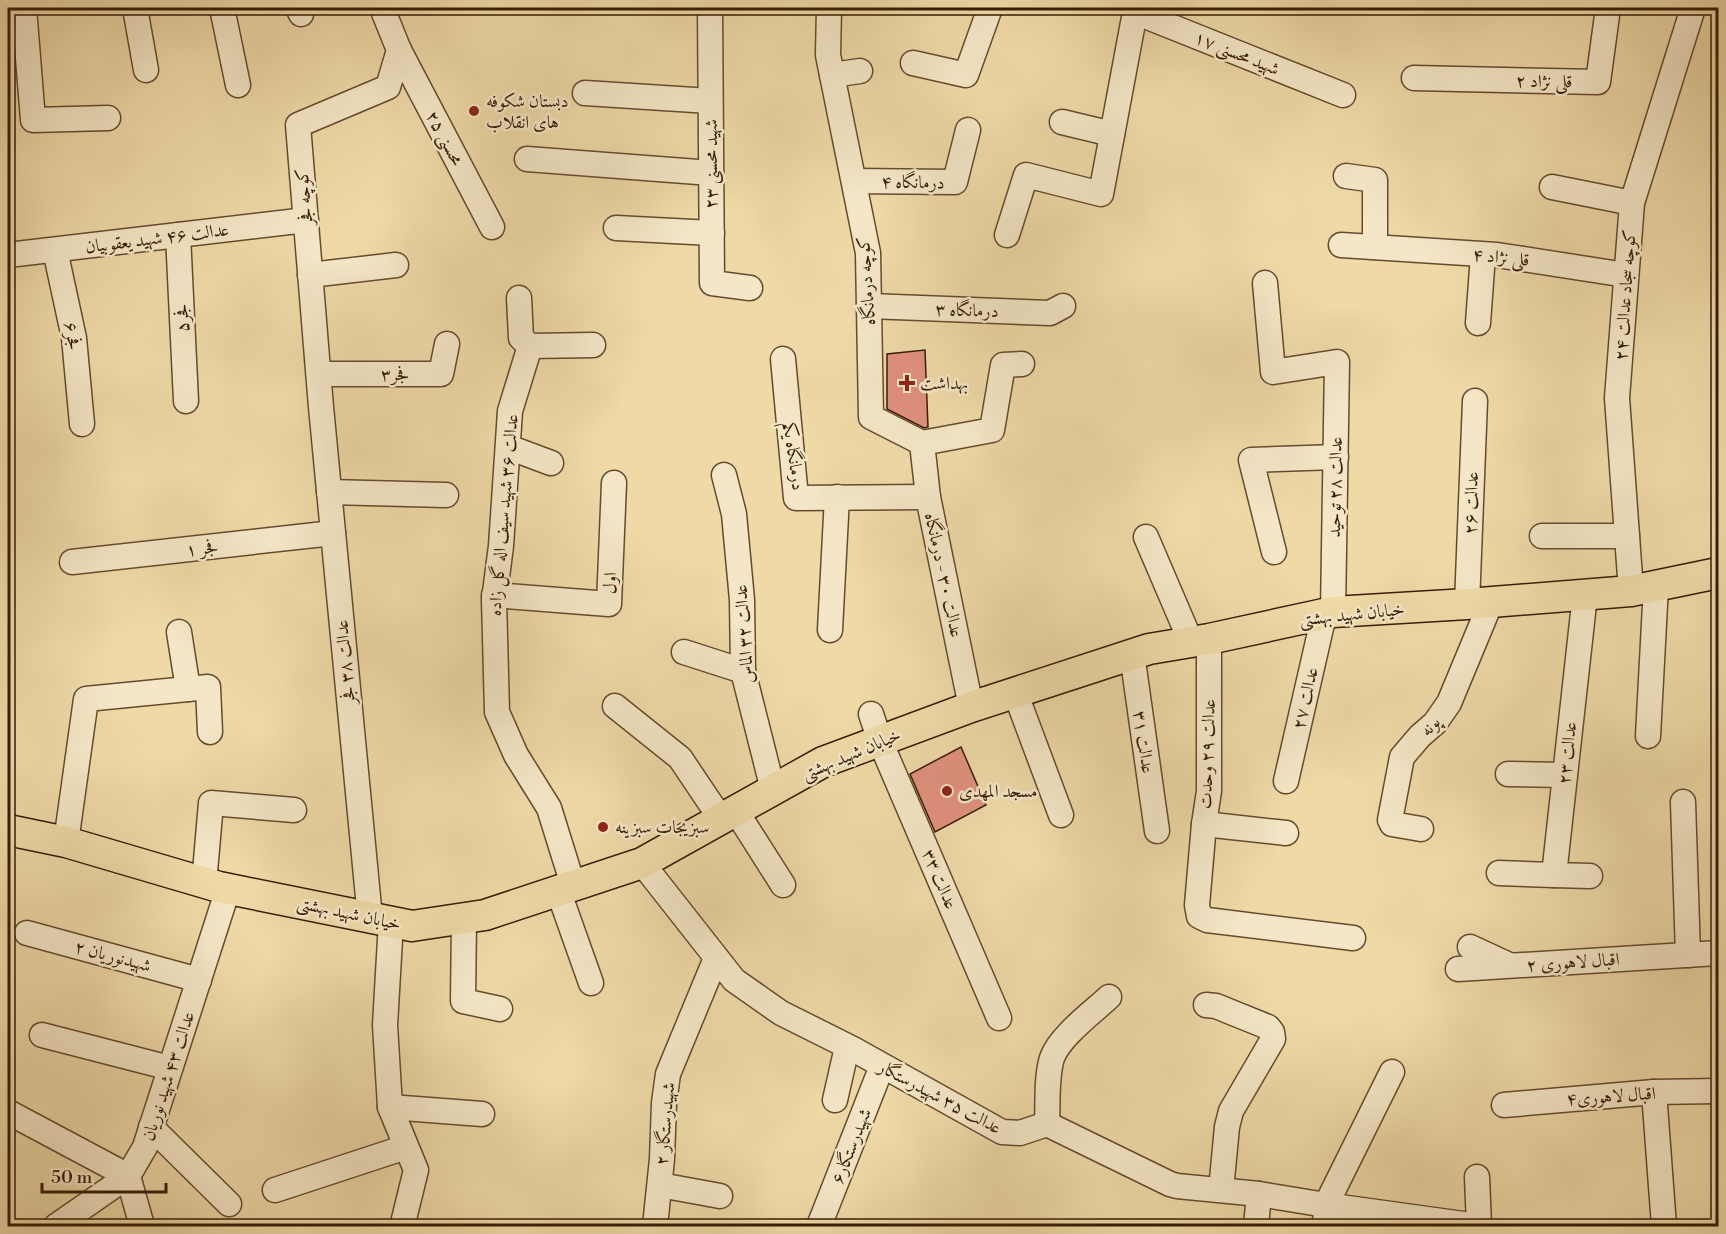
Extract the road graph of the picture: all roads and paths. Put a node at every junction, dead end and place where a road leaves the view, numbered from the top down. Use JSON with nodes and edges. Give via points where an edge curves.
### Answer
{"nodes":[{"id":1,"x":24,"y":8,"type":"edge"},
{"id":2,"x":135,"y":8,"type":"edge"},
{"id":3,"x":222,"y":8,"type":"edge"},
{"id":4,"x":382,"y":8,"type":"edge"},
{"id":5,"x":710,"y":8,"type":"edge"},
{"id":6,"x":829,"y":8,"type":"edge"},
{"id":7,"x":990,"y":8,"type":"edge"},
{"id":8,"x":1608,"y":8,"type":"edge"},
{"id":9,"x":1692,"y":8,"type":"edge"},
{"id":10,"x":1134,"y":10,"type":"edge"},
{"id":11,"x":399,"y":50,"type":"junction"},
{"id":12,"x":913,"y":63,"type":"dead end"},
{"id":13,"x":830,"y":65,"type":"junction"},
{"id":14,"x":146,"y":70,"type":"dead end"},
{"id":15,"x":860,"y":71,"type":"dead end"},
{"id":16,"x":1414,"y":78,"type":"dead end"},
{"id":17,"x":238,"y":85,"type":"dead end"},
{"id":18,"x":585,"y":93,"type":"dead end"},
{"id":19,"x":1343,"y":95,"type":"dead end"},
{"id":20,"x":710,"y":101,"type":"junction"},
{"id":21,"x":108,"y":118,"type":"dead end"},
{"id":22,"x":1062,"y":122,"type":"dead end"},
{"id":23,"x":968,"y":130,"type":"dead end"},
{"id":24,"x":1112,"y":134,"type":"junction"},
{"id":25,"x":527,"y":159,"type":"dead end"},
{"id":26,"x":711,"y":172,"type":"junction"},
{"id":27,"x":1346,"y":176,"type":"dead end"},
{"id":28,"x":854,"y":181,"type":"junction"},
{"id":29,"x":1552,"y":188,"type":"dead end"},
{"id":30,"x":1632,"y":203,"type":"junction"},
{"id":31,"x":306,"y":220,"type":"junction"},
{"id":32,"x":492,"y":227,"type":"dead end"},
{"id":33,"x":616,"y":228,"type":"dead end"},
{"id":34,"x":712,"y":233,"type":"junction"},
{"id":35,"x":178,"y":235,"type":"junction"},
{"id":36,"x":1007,"y":235,"type":"dead end"},
{"id":37,"x":1341,"y":245,"type":"dead end"},
{"id":38,"x":1375,"y":248,"type":"junction"},
{"id":39,"x":55,"y":250,"type":"junction"},
{"id":40,"x":8,"y":255,"type":"edge"},
{"id":41,"x":1483,"y":255,"type":"junction"},
{"id":42,"x":396,"y":265,"type":"dead end"},
{"id":43,"x":310,"y":275,"type":"junction"},
{"id":44,"x":1626,"y":275,"type":"junction"},
{"id":45,"x":1265,"y":283,"type":"dead end"},
{"id":46,"x":750,"y":288,"type":"dead end"},
{"id":47,"x":519,"y":298,"type":"dead end"},
{"id":48,"x":869,"y":306,"type":"junction"},
{"id":49,"x":1063,"y":306,"type":"dead end"},
{"id":50,"x":1478,"y":323,"type":"dead end"},
{"id":51,"x":447,"y":344,"type":"dead end"},
{"id":52,"x":593,"y":345,"type":"dead end"},
{"id":53,"x":530,"y":346,"type":"junction"},
{"id":54,"x":783,"y":359,"type":"dead end"},
{"id":55,"x":1022,"y":364,"type":"dead end"},
{"id":56,"x":319,"y":374,"type":"junction"},
{"id":57,"x":186,"y":400,"type":"dead end"},
{"id":58,"x":1475,"y":401,"type":"dead end"},
{"id":59,"x":321,"y":406,"type":"joint"},
{"id":60,"x":82,"y":424,"type":"dead end"},
{"id":61,"x":922,"y":443,"type":"junction"},
{"id":62,"x":508,"y":447,"type":"junction"},
{"id":63,"x":1336,"y":457,"type":"junction"},
{"id":64,"x":551,"y":463,"type":"dead end"},
{"id":65,"x":724,"y":475,"type":"dead end"},
{"id":66,"x":614,"y":483,"type":"dead end"},
{"id":67,"x":329,"y":492,"type":"junction"},
{"id":68,"x":446,"y":495,"type":"dead end"},
{"id":69,"x":837,"y":497,"type":"junction"},
{"id":70,"x":928,"y":497,"type":"junction"},
{"id":71,"x":333,"y":533,"type":"junction"},
{"id":72,"x":1542,"y":536,"type":"dead end"},
{"id":73,"x":1627,"y":536,"type":"junction"},
{"id":74,"x":1146,"y":537,"type":"dead end"},
{"id":75,"x":1274,"y":552,"type":"dead end"},
{"id":76,"x":72,"y":562,"type":"dead end"},
{"id":77,"x":1719,"y":573,"type":"edge"},
{"id":78,"x":1643,"y":589,"type":"junction"},
{"id":79,"x":494,"y":595,"type":"junction"},
{"id":80,"x":1585,"y":595,"type":"junction"},
{"id":81,"x":1479,"y":603,"type":"junction"},
{"id":82,"x":1329,"y":614,"type":"junction"},
{"id":83,"x":830,"y":630,"type":"dead end"},
{"id":84,"x":179,"y":632,"type":"dead end"},
{"id":85,"x":1200,"y":640,"type":"junction"},
{"id":86,"x":684,"y":652,"type":"dead end"},
{"id":87,"x":1132,"y":654,"type":"junction"},
{"id":88,"x":743,"y":671,"type":"junction"},
{"id":89,"x":188,"y":689,"type":"junction"},
{"id":90,"x":1015,"y":692,"type":"junction"},
{"id":91,"x":615,"y":706,"type":"dead end"},
{"id":92,"x":971,"y":707,"type":"junction"},
{"id":93,"x":876,"y":727,"type":"junction"},
{"id":94,"x":210,"y":732,"type":"dead end"},
{"id":95,"x":1648,"y":736,"type":"dead end"},
{"id":96,"x":1508,"y":774,"type":"dead end"},
{"id":97,"x":1565,"y":775,"type":"junction"},
{"id":98,"x":1286,"y":781,"type":"dead end"},
{"id":99,"x":773,"y":790,"type":"junction"},
{"id":100,"x":1683,"y":802,"type":"dead end"},
{"id":101,"x":294,"y":810,"type":"dead end"},
{"id":102,"x":728,"y":815,"type":"junction"},
{"id":103,"x":1061,"y":815,"type":"dead end"},
{"id":104,"x":1204,"y":824,"type":"junction"},
{"id":105,"x":1421,"y":829,"type":"dead end"},
{"id":106,"x":8,"y":830,"type":"edge"},
{"id":107,"x":1157,"y":831,"type":"dead end"},
{"id":108,"x":1286,"y":833,"type":"dead end"},
{"id":109,"x":66,"y":842,"type":"junction"},
{"id":110,"x":642,"y":863,"type":"junction"},
{"id":111,"x":1499,"y":873,"type":"dead end"},
{"id":112,"x":1554,"y":875,"type":"junction"},
{"id":113,"x":1590,"y":876,"type":"dead end"},
{"id":114,"x":783,"y":885,"type":"dead end"},
{"id":115,"x":216,"y":886,"type":"junction"},
{"id":116,"x":565,"y":887,"type":"junction"},
{"id":117,"x":464,"y":918,"type":"junction"},
{"id":118,"x":380,"y":920,"type":"junction"},
{"id":119,"x":27,"y":933,"type":"dead end"},
{"id":120,"x":1353,"y":938,"type":"dead end"},
{"id":121,"x":1470,"y":947,"type":"dead end"},
{"id":122,"x":1719,"y":953,"type":"edge"},
{"id":123,"x":1688,"y":955,"type":"junction"},
{"id":124,"x":716,"y":958,"type":"junction"},
{"id":125,"x":1511,"y":966,"type":"junction"},
{"id":126,"x":1458,"y":969,"type":"dead end"},
{"id":127,"x":199,"y":980,"type":"junction"},
{"id":128,"x":591,"y":983,"type":"dead end"},
{"id":129,"x":1109,"y":997,"type":"dead end"},
{"id":130,"x":1206,"y":1005,"type":"dead end"},
{"id":131,"x":500,"y":1009,"type":"dead end"},
{"id":132,"x":999,"y":1018,"type":"dead end"},
{"id":133,"x":42,"y":1035,"type":"dead end"},
{"id":134,"x":847,"y":1047,"type":"junction"},
{"id":135,"x":882,"y":1066,"type":"junction"},
{"id":136,"x":171,"y":1068,"type":"junction"},
{"id":137,"x":1392,"y":1072,"type":"dead end"},
{"id":138,"x":1719,"y":1090,"type":"edge"},
{"id":139,"x":1654,"y":1092,"type":"junction"},
{"id":140,"x":835,"y":1100,"type":"dead end"},
{"id":141,"x":1504,"y":1105,"type":"dead end"},
{"id":142,"x":390,"y":1107,"type":"junction"},
{"id":143,"x":8,"y":1112,"type":"edge"},
{"id":144,"x":482,"y":1114,"type":"dead end"},
{"id":145,"x":1047,"y":1124,"type":"junction"},
{"id":146,"x":151,"y":1127,"type":"junction"},
{"id":147,"x":406,"y":1147,"type":"junction"},
{"id":148,"x":128,"y":1176,"type":"junction"},
{"id":149,"x":1477,"y":1177,"type":"dead end"},
{"id":150,"x":660,"y":1185,"type":"junction"},
{"id":151,"x":274,"y":1190,"type":"dead end"},
{"id":152,"x":1221,"y":1190,"type":"junction"},
{"id":153,"x":1259,"y":1194,"type":"junction"},
{"id":154,"x":720,"y":1196,"type":"dead end"},
{"id":155,"x":229,"y":1204,"type":"dead end"},
{"id":156,"x":1326,"y":1216,"type":"edge"},
{"id":157,"x":56,"y":1227,"type":"edge"},
{"id":158,"x":142,"y":1227,"type":"edge"},
{"id":159,"x":405,"y":1227,"type":"edge"},
{"id":160,"x":655,"y":1227,"type":"edge"},
{"id":161,"x":819,"y":1227,"type":"edge"},
{"id":162,"x":1256,"y":1227,"type":"edge"},
{"id":163,"x":1479,"y":1227,"type":"edge"},
{"id":164,"x":1664,"y":1227,"type":"edge"}],
"edges":[{"from":1,"to":21,"type":"street","via":[[33,120]]},
{"from":2,"to":14,"type":"street"},
{"from":3,"to":17,"type":"street"},
{"from":4,"to":11,"type":"street","name":"محسنی ۲۵"},
{"from":5,"to":20,"type":"street","name":"شهید محسنی ۲۳"},
{"from":6,"to":13,"type":"street","name":"کوچه درمانگاه"},
{"from":7,"to":12,"type":"street","via":[[966,75]]},
{"from":8,"to":16,"type":"street","name":"قلی نژاد ۲","via":[[1598,82]]},
{"from":9,"to":30,"type":"street","name":"کوچه سجاد عدالت ۲۴"},
{"from":10,"to":19,"type":"street","name":"شهید محسنی ۱۷"},
{"from":10,"to":24,"type":"street"},
{"from":11,"to":31,"type":"street","name":"کوچه فجر","via":[[388,87],[298,125]]},
{"from":11,"to":32,"type":"street","name":"محسنی ۲۵"},
{"from":13,"to":15,"type":"street"},
{"from":13,"to":28,"type":"street","name":"کوچه درمانگاه"},
{"from":18,"to":20,"type":"street"},
{"from":20,"to":26,"type":"street","name":"شهید محسنی ۲۳"},
{"from":22,"to":24,"type":"street"},
{"from":23,"to":28,"type":"street","name":"درمانگاه ۴","via":[[955,183]]},
{"from":24,"to":36,"type":"street","via":[[1101,194],[1026,175]]},
{"from":25,"to":26,"type":"street"},
{"from":26,"to":34,"type":"street","name":"شهید محسنی ۲۳"},
{"from":27,"to":38,"type":"street","via":[[1375,180]]},
{"from":28,"to":48,"type":"street","name":"کوچه درمانگاه","via":[[868,253]]},
{"from":29,"to":30,"type":"street"},
{"from":30,"to":44,"type":"street","name":"کوچه سجاد عدالت ۲۴"},
{"from":31,"to":35,"type":"street","name":"عدالت ۴۶ شهید یعقوبیان"},
{"from":31,"to":43,"type":"street","name":"کوچه فجر"},
{"from":33,"to":34,"type":"street"},
{"from":34,"to":46,"type":"street","name":"شهید محسنی ۲۳","via":[[712,283]]},
{"from":35,"to":39,"type":"street","name":"عدالت ۴۶ شهید یعقوبیان"},
{"from":35,"to":57,"type":"street","name":"فجر۵"},
{"from":37,"to":38,"type":"street","name":"قلی نژاد ۴"},
{"from":38,"to":41,"type":"street","name":"قلی نژاد ۴"},
{"from":39,"to":40,"type":"street","name":"عدالت ۴۶ شهید یعقوبیان"},
{"from":39,"to":60,"type":"street","name":"فجر۶","via":[[74,338]]},
{"from":41,"to":44,"type":"street","name":"قلی نژاد ۴"},
{"from":41,"to":50,"type":"street"},
{"from":42,"to":43,"type":"street"},
{"from":43,"to":56,"type":"street","name":"کوچه فجر"},
{"from":44,"to":73,"type":"street","name":"کوچه سجاد عدالت ۲۴","via":[[1617,398]]},
{"from":45,"to":63,"type":"street","name":"عدالت ۲۸ توحید","via":[[1273,372],[1337,362]]},
{"from":47,"to":53,"type":"street","via":[[521,338]]},
{"from":48,"to":49,"type":"street","name":"درمانگاه ۳","via":[[1050,313]]},
{"from":48,"to":61,"type":"street","name":"کوچه درمانگاه","via":[[871,417]]},
{"from":51,"to":56,"type":"street","name":"فجر۳","via":[[441,374]]},
{"from":52,"to":53,"type":"street"},
{"from":53,"to":62,"type":"street","name":"عدالت ۳۶ شهید سیف اله گل زاده","via":[[510,411]]},
{"from":54,"to":69,"type":"street","name":"درمانگاه یکم","via":[[796,498]]},
{"from":55,"to":61,"type":"street","via":[[1003,365],[992,430]]},
{"from":56,"to":59,"type":"street","name":"کوچه فجر"},
{"from":58,"to":81,"type":"street","name":"عدالت ۲۶"},
{"from":59,"to":67,"type":"street","name":"عدالت ۳۸ فجر"},
{"from":61,"to":70,"type":"street","name":"عدالت ۳۰ - درمانگاه"},
{"from":62,"to":64,"type":"street"},
{"from":62,"to":79,"type":"street","name":"عدالت ۳۶ شهید سیف اله گل زاده"},
{"from":63,"to":75,"type":"street","via":[[1251,460]]},
{"from":63,"to":82,"type":"street","name":"عدالت ۲۸ توحید"},
{"from":65,"to":88,"type":"street","name":"عدالت ۳۲ الماس","via":[[734,514],[742,600]]},
{"from":66,"to":79,"type":"street","name":"اول","via":[[609,604]]},
{"from":67,"to":68,"type":"street"},
{"from":67,"to":71,"type":"street","name":"عدالت ۳۸ فجر"},
{"from":69,"to":70,"type":"street","name":"درمانگاه یکم"},
{"from":69,"to":83,"type":"street"},
{"from":70,"to":92,"type":"street","name":"عدالت ۳۰ - درمانگاه"},
{"from":71,"to":76,"type":"street","name":"فجر ۱"},
{"from":71,"to":118,"type":"street","name":"عدالت ۳۸ فجر"},
{"from":72,"to":73,"type":"street"},
{"from":73,"to":78,"type":"street","name":"کوچه سجاد عدالت ۲۴"},
{"from":74,"to":85,"type":"street"},
{"from":77,"to":78,"type":"main road","name":"خیابان شهید بهشتی"},
{"from":78,"to":80,"type":"main road","name":"خیابان شهید بهشتی"},
{"from":78,"to":95,"type":"street","name":"کوچه سجاد عدالت ۲۴"},
{"from":79,"to":116,"type":"street","name":"عدالت ۳۶ شهید سیف اله گل زاده","via":[[497,712],[516,755],[549,808]]},
{"from":80,"to":81,"type":"main road","name":"خیابان شهید بهشتی"},
{"from":80,"to":97,"type":"street","name":"عدالت ۲۳"},
{"from":81,"to":82,"type":"main road","name":"خیابان شهید بهشتی"},
{"from":81,"to":105,"type":"street","name":"پونه","via":[[1449,703],[1402,757],[1390,819],[1392,824]]},
{"from":82,"to":85,"type":"main road","name":"خیابان شهید بهشتی"},
{"from":82,"to":98,"type":"street","name":"عدالت ۲۷"},
{"from":84,"to":89,"type":"street"},
{"from":85,"to":87,"type":"main road","name":"خیابان شهید بهشتی"},
{"from":85,"to":104,"type":"street","name":"عدالت ۲۹ وحدت","via":[[1209,791]]},
{"from":86,"to":88,"type":"street"},
{"from":87,"to":90,"type":"main road","name":"خیابان شهید بهشتی"},
{"from":87,"to":107,"type":"street","name":"عدالت ۳۱"},
{"from":88,"to":99,"type":"street","name":"عدالت ۳۲ الماس"},
{"from":89,"to":94,"type":"street","via":[[208,687]]},
{"from":89,"to":109,"type":"street","via":[[86,699]]},
{"from":90,"to":92,"type":"main road","name":"خیابان شهید بهشتی"},
{"from":90,"to":103,"type":"street"},
{"from":91,"to":102,"type":"street","via":[[680,758]]},
{"from":92,"to":93,"type":"main road","name":"خیابان شهید بهشتی"},
{"from":93,"to":99,"type":"main road","name":"خیابان شهید بهشتی"},
{"from":93,"to":132,"type":"street","name":"عدالت ۳۳"},
{"from":96,"to":97,"type":"street"},
{"from":97,"to":112,"type":"street","name":"عدالت ۲۳"},
{"from":99,"to":102,"type":"main road","name":"خیابان شهید بهشتی"},
{"from":100,"to":123,"type":"street"},
{"from":101,"to":115,"type":"street","name":"عدالت ۴۳ شهید نوریان","via":[[211,803]]},
{"from":102,"to":110,"type":"main road","name":"خیابان شهید بهشتی"},
{"from":102,"to":114,"type":"street"},
{"from":104,"to":108,"type":"street","name":"عدالت ۲۹ وحدت"},
{"from":104,"to":120,"type":"street","via":[[1199,916]]},
{"from":106,"to":109,"type":"main road","name":"خیابان شهید بهشتی"},
{"from":109,"to":115,"type":"main road","name":"خیابان شهید بهشتی"},
{"from":110,"to":116,"type":"main road","name":"خیابان شهید بهشتی"},
{"from":110,"to":124,"type":"street","name":"عدالت ۳۵ شهیدرستگار"},
{"from":111,"to":112,"type":"street"},
{"from":112,"to":113,"type":"street"},
{"from":115,"to":118,"type":"main road","name":"خیابان شهید بهشتی"},
{"from":115,"to":127,"type":"street","name":"عدالت ۴۳ شهید نوریان"},
{"from":116,"to":117,"type":"main road","name":"خیابان شهید بهشتی","via":[[485,915]]},
{"from":116,"to":128,"type":"street","name":"عدالت ۳۶ شهید سیف اله گل زاده"},
{"from":117,"to":118,"type":"main road","name":"خیابان شهید بهشتی","via":[[412,926]]},
{"from":117,"to":131,"type":"street","via":[[463,1002]]},
{"from":118,"to":142,"type":"street","name":"عدالت ۳۸ فجر"},
{"from":119,"to":127,"type":"street","name":"شهیدنوریان ۲"},
{"from":121,"to":125,"type":"street"},
{"from":122,"to":123,"type":"street","name":"اقبال لاهوری ۲"},
{"from":123,"to":125,"type":"street","name":"اقبال لاهوری ۲"},
{"from":124,"to":134,"type":"street","name":"عدالت ۳۵ شهیدرستگار","via":[[734,980],[781,1013]]},
{"from":124,"to":150,"type":"street","name":"شهیدرستگار ۲","via":[[668,1074]]},
{"from":125,"to":126,"type":"street","name":"اقبال لاهوری ۲"},
{"from":127,"to":136,"type":"street","name":"عدالت ۴۳ شهید نوریان"},
{"from":129,"to":145,"type":"street","via":[[1056,1048],[1050,1068]]},
{"from":130,"to":152,"type":"street","via":[[1268,1027],[1273,1039],[1231,1111]]},
{"from":133,"to":136,"type":"street"},
{"from":134,"to":135,"type":"street","name":"عدالت ۳۵ شهیدرستگار"},
{"from":134,"to":140,"type":"street"},
{"from":135,"to":145,"type":"street","name":"عدالت ۳۵ شهیدرستگار","via":[[1002,1132],[1020,1133]]},
{"from":135,"to":161,"type":"street","name":"شهیدرستگار۶"},
{"from":136,"to":146,"type":"street","name":"عدالت ۴۳ شهید نوریان"},
{"from":137,"to":156,"type":"street"},
{"from":138,"to":139,"type":"street","name":"اقبال لاهوری۴"},
{"from":139,"to":141,"type":"street","name":"اقبال لاهوری۴"},
{"from":139,"to":164,"type":"street"},
{"from":142,"to":144,"type":"street"},
{"from":142,"to":147,"type":"street","name":"عدالت ۳۸ فجر"},
{"from":143,"to":148,"type":"street"},
{"from":145,"to":152,"type":"street","via":[[1170,1184]]},
{"from":146,"to":148,"type":"street","name":"عدالت ۴۳ شهید نوریان","via":[[145,1147]]},
{"from":146,"to":155,"type":"street"},
{"from":147,"to":151,"type":"street"},
{"from":147,"to":159,"type":"street","name":"عدالت ۳۸ فجر","via":[[416,1170]]},
{"from":148,"to":157,"type":"street","name":"عدالت ۴۳ شهید نوریان"},
{"from":148,"to":158,"type":"street"},
{"from":149,"to":163,"type":"street"},
{"from":150,"to":154,"type":"street"},
{"from":150,"to":160,"type":"street","name":"شهیدرستگار ۲"},
{"from":152,"to":153,"type":"street"},
{"from":153,"to":156,"type":"street"},
{"from":153,"to":162,"type":"street"},
{"from":156,"to":163,"type":"street"}]}
